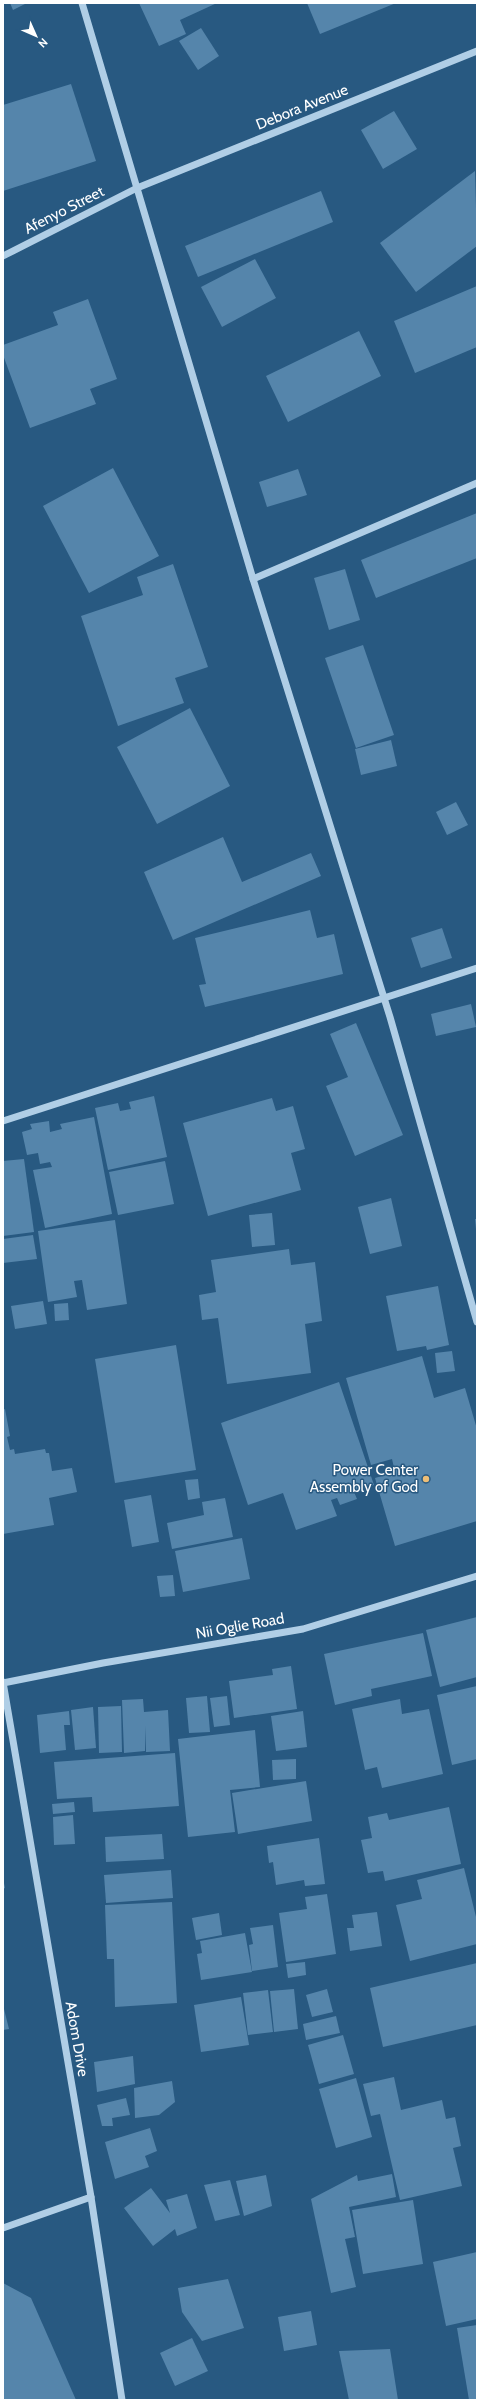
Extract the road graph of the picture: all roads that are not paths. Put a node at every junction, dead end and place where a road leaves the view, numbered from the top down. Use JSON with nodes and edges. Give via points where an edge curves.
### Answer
{"nodes":[{"id":1,"x":82,"y":3,"type":"edge"},
{"id":2,"x":477,"y":51,"type":"edge"},
{"id":3,"x":138,"y":188,"type":"junction"},
{"id":4,"x":3,"y":256,"type":"edge"},
{"id":5,"x":477,"y":483,"type":"edge"},
{"id":6,"x":253,"y":579,"type":"junction"},
{"id":7,"x":477,"y":968,"type":"edge"},
{"id":8,"x":383,"y":997,"type":"junction"},
{"id":9,"x":3,"y":1121,"type":"edge"},
{"id":10,"x":477,"y":1322,"type":"edge"},
{"id":11,"x":477,"y":1576,"type":"edge"},
{"id":12,"x":3,"y":1683,"type":"edge"},
{"id":13,"x":91,"y":2197,"type":"junction"},
{"id":14,"x":3,"y":2228,"type":"edge"},
{"id":15,"x":122,"y":2400,"type":"edge"}],
"edges":[{"from":1,"to":3,"type":"street"},
{"from":2,"to":3,"type":"street","name":"Debora Avenue"},
{"from":3,"to":4,"type":"street","name":"Afenyo Street"},
{"from":3,"to":6,"type":"street"},
{"from":5,"to":6,"type":"street"},
{"from":6,"to":8,"type":"street"},
{"from":7,"to":8,"type":"street","via":[[426,986]]},
{"from":8,"to":9,"type":"street"},
{"from":8,"to":10,"type":"street"},
{"from":11,"to":12,"type":"street","name":"Nii Oglie Road","via":[[304,1629],[103,1663]]},
{"from":12,"to":13,"type":"street","name":"Adom Drive"},
{"from":13,"to":14,"type":"street"},
{"from":13,"to":15,"type":"street","name":"Adom Drive"}]}
